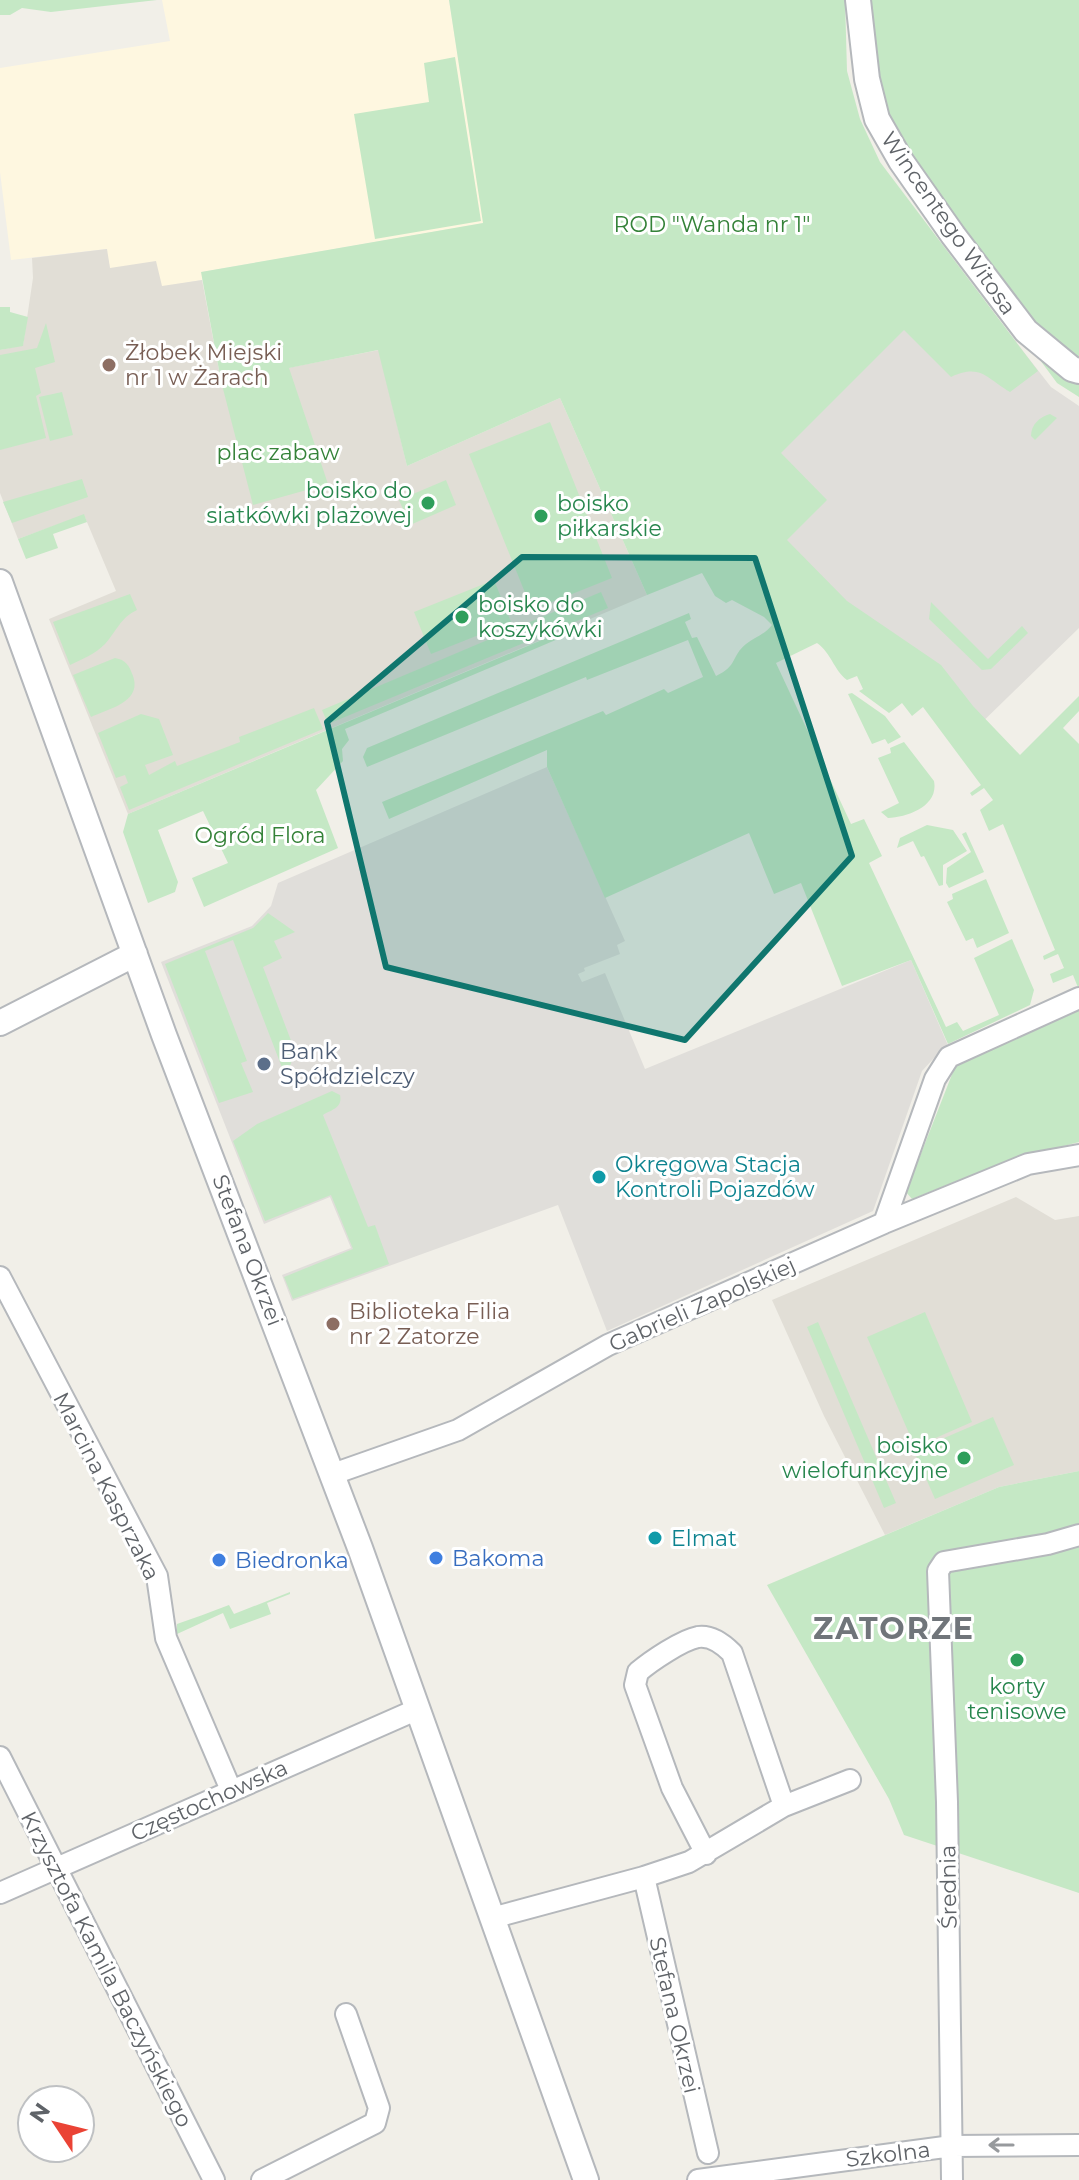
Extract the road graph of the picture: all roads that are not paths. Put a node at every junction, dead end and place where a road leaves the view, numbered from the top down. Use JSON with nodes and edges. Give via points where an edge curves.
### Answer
{"nodes":[{"id":1,"x":858,"y":0,"type":"edge"},
{"id":2,"x":1079,"y":371,"type":"edge"},
{"id":3,"x":0,"y":582,"type":"edge"},
{"id":4,"x":135,"y":954,"type":"junction"},
{"id":5,"x":1079,"y":998,"type":"edge"},
{"id":6,"x":0,"y":1023,"type":"edge"},
{"id":7,"x":1079,"y":1155,"type":"edge"},
{"id":8,"x":884,"y":1223,"type":"junction"},
{"id":9,"x":0,"y":1277,"type":"edge"},
{"id":10,"x":333,"y":1474,"type":"junction"},
{"id":11,"x":1079,"y":1535,"type":"edge"},
{"id":12,"x":418,"y":1709,"type":"junction"},
{"id":13,"x":0,"y":1757,"type":"edge"},
{"id":14,"x":850,"y":1780,"type":"dead end"},
{"id":15,"x":231,"y":1790,"type":"junction"},
{"id":16,"x":784,"y":1806,"type":"junction"},
{"id":17,"x":706,"y":1854,"type":"junction"},
{"id":18,"x":57,"y":1869,"type":"junction"},
{"id":19,"x":644,"y":1877,"type":"junction"},
{"id":20,"x":0,"y":1893,"type":"edge"},
{"id":21,"x":492,"y":1918,"type":"junction"},
{"id":22,"x":346,"y":2014,"type":"dead end"},
{"id":23,"x":1079,"y":2145,"type":"edge"},
{"id":24,"x":952,"y":2146,"type":"junction"},
{"id":25,"x":708,"y":2153,"type":"dead end"},
{"id":26,"x":214,"y":2180,"type":"edge"},
{"id":27,"x":262,"y":2180,"type":"edge"},
{"id":28,"x":586,"y":2180,"type":"edge"},
{"id":29,"x":698,"y":2180,"type":"edge"},
{"id":30,"x":952,"y":2180,"type":"edge"}],
"edges":[{"from":1,"to":2,"type":"street","name":"Wincentego Witosa","via":[[877,119],[901,161],[1026,331]]},
{"from":3,"to":4,"type":"street","name":"Stefana Okrzei"},
{"from":4,"to":6,"type":"street"},
{"from":4,"to":10,"type":"street","name":"Stefana Okrzei"},
{"from":5,"to":8,"type":"street","via":[[944,1061]]},
{"from":7,"to":8,"type":"street","name":"Gabrieli Zapolskiej","via":[[1028,1164]]},
{"from":8,"to":10,"type":"street","name":"Gabrieli Zapolskiej","via":[[608,1345],[458,1430]]},
{"from":9,"to":15,"type":"street","name":"Marcina Kasprzaka","via":[[157,1576],[166,1638]]},
{"from":10,"to":12,"type":"street","name":"Stefana Okrzei"},
{"from":11,"to":24,"type":"street","name":"Średnia","via":[[944,1562],[938,1571]]},
{"from":12,"to":15,"type":"street","name":"Częstochowska"},
{"from":12,"to":21,"type":"street","name":"Stefana Okrzei"},
{"from":13,"to":18,"type":"street","name":"Krzysztofa Kamila Baczyńskiego"},
{"from":14,"to":16,"type":"street"},
{"from":15,"to":18,"type":"street","name":"Częstochowska"},
{"from":16,"to":17,"type":"street"},
{"from":16,"to":17,"type":"street","via":[[732,1653],[698,1637],[671,1650],[641,1669],[635,1685],[672,1788]]},
{"from":17,"to":19,"type":"street"},
{"from":18,"to":20,"type":"street","name":"Częstochowska"},
{"from":18,"to":26,"type":"street","name":"Krzysztofa Kamila Baczyńskiego"},
{"from":19,"to":21,"type":"street"},
{"from":19,"to":25,"type":"street","name":"Stefana Okrzei"},
{"from":21,"to":28,"type":"street","name":"Stefana Okrzei"},
{"from":22,"to":27,"type":"street","via":[[379,2108],[375,2123]]},
{"from":23,"to":24,"type":"street","name":"Szkolna","one_way":true},
{"from":24,"to":29,"type":"street","name":"Szkolna"},
{"from":24,"to":30,"type":"street","name":"Średnia"}]}
